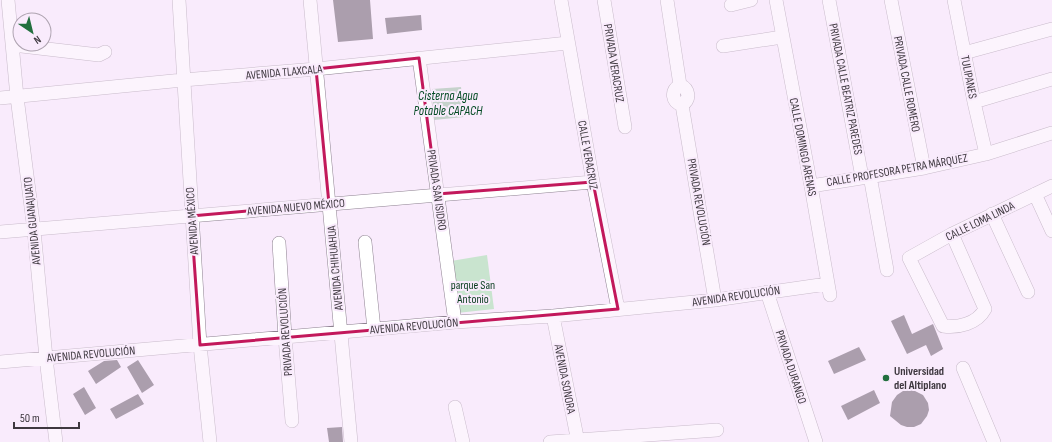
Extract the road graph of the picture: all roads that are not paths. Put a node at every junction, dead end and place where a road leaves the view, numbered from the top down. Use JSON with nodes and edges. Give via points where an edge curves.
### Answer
{"nodes":[{"id":1,"x":8,"y":0,"type":"edge"},
{"id":2,"x":179,"y":0,"type":"edge"},
{"id":3,"x":310,"y":0,"type":"edge"},
{"id":4,"x":561,"y":0,"type":"edge"},
{"id":5,"x":604,"y":0,"type":"edge"},
{"id":6,"x":667,"y":0,"type":"edge"},
{"id":7,"x":751,"y":0,"type":"edge"},
{"id":8,"x":776,"y":0,"type":"edge"},
{"id":9,"x":829,"y":0,"type":"edge"},
{"id":10,"x":891,"y":0,"type":"edge"},
{"id":11,"x":954,"y":0,"type":"edge"},
{"id":12,"x":731,"y":5,"type":"dead end"},
{"id":13,"x":1052,"y":29,"type":"edge"},
{"id":14,"x":12,"y":35,"type":"edge"},
{"id":15,"x":782,"y":37,"type":"junction"},
{"id":16,"x":568,"y":43,"type":"junction"},
{"id":17,"x":723,"y":46,"type":"dead end"},
{"id":18,"x":52,"y":49,"type":"edge"},
{"id":19,"x":14,"y":52,"type":"edge"},
{"id":20,"x":105,"y":52,"type":"dead end"},
{"id":21,"x":964,"y":53,"type":"junction"},
{"id":22,"x":419,"y":58,"type":"junction"},
{"id":23,"x":316,"y":69,"type":"junction"},
{"id":24,"x":1052,"y":79,"type":"edge"},
{"id":25,"x":184,"y":80,"type":"junction"},
{"id":26,"x":17,"y":97,"type":"junction"},
{"id":27,"x":0,"y":98,"type":"edge"},
{"id":28,"x":974,"y":102,"type":"junction"},
{"id":29,"x":625,"y":126,"type":"dead end"},
{"id":30,"x":1052,"y":133,"type":"edge"},
{"id":31,"x":986,"y":154,"type":"junction"},
{"id":32,"x":924,"y":168,"type":"junction"},
{"id":33,"x":866,"y":177,"type":"junction"},
{"id":34,"x":593,"y":182,"type":"junction"},
{"id":35,"x":811,"y":186,"type":"junction"},
{"id":36,"x":1052,"y":186,"type":"edge"},
{"id":37,"x":437,"y":194,"type":"junction"},
{"id":38,"x":1035,"y":194,"type":"junction"},
{"id":39,"x":329,"y":204,"type":"junction"},
{"id":40,"x":992,"y":214,"type":"junction"},
{"id":41,"x":191,"y":216,"type":"junction"},
{"id":42,"x":34,"y":230,"type":"junction"},
{"id":43,"x":1052,"y":231,"type":"edge"},
{"id":44,"x":0,"y":232,"type":"edge"},
{"id":45,"x":952,"y":234,"type":"junction"},
{"id":46,"x":365,"y":242,"type":"dead end"},
{"id":47,"x":279,"y":243,"type":"dead end"},
{"id":48,"x":887,"y":270,"type":"dead end"},
{"id":49,"x":828,"y":289,"type":"joint"},
{"id":50,"x":767,"y":292,"type":"junction"},
{"id":51,"x":1028,"y":292,"type":"dead end"},
{"id":52,"x":715,"y":300,"type":"junction"},
{"id":53,"x":618,"y":309,"type":"junction"},
{"id":54,"x":553,"y":316,"type":"junction"},
{"id":55,"x":455,"y":322,"type":"junction"},
{"id":56,"x":374,"y":329,"type":"junction"},
{"id":57,"x":341,"y":332,"type":"junction"},
{"id":58,"x":284,"y":337,"type":"junction"},
{"id":59,"x":200,"y":345,"type":"junction"},
{"id":60,"x":46,"y":358,"type":"junction"},
{"id":61,"x":0,"y":362,"type":"edge"},
{"id":62,"x":963,"y":368,"type":"dead end"},
{"id":63,"x":455,"y":407,"type":"dead end"},
{"id":64,"x":292,"y":421,"type":"dead end"},
{"id":65,"x":717,"y":430,"type":"dead end"},
{"id":66,"x":578,"y":441,"type":"edge"},
{"id":67,"x":56,"y":442,"type":"edge"},
{"id":68,"x":210,"y":442,"type":"edge"},
{"id":69,"x":351,"y":442,"type":"edge"},
{"id":70,"x":463,"y":442,"type":"edge"},
{"id":71,"x":550,"y":442,"type":"edge"},
{"id":72,"x":816,"y":442,"type":"edge"},
{"id":73,"x":994,"y":442,"type":"edge"}],
"edges":[{"from":1,"to":14,"type":"street","name":"AVENIDA GUANAJUATO"},
{"from":2,"to":25,"type":"street","name":"AVENIDA MÉXICO"},
{"from":3,"to":23,"type":"street","name":"AVENIDA CHIHUAHUA"},
{"from":4,"to":16,"type":"street","name":"CALLE VERACRUZ"},
{"from":5,"to":29,"type":"street","name":"PRIVADA VERACRUZ"},
{"from":6,"to":52,"type":"street","name":"PRIVADA REVOLUCIÓN","via":[[680,85],[689,95],[682,105]]},
{"from":7,"to":12,"type":"street"},
{"from":8,"to":15,"type":"street","name":"CALLE DOMINGO ARENAS"},
{"from":9,"to":33,"type":"street","name":"PRIVADA CALLE BEATRIZ PAREDES"},
{"from":10,"to":32,"type":"street","name":"PRIVADA CALLE ROMERO"},
{"from":11,"to":21,"type":"street","name":"TULIPANES"},
{"from":13,"to":21,"type":"street"},
{"from":15,"to":17,"type":"street"},
{"from":15,"to":35,"type":"street","name":"CALLE DOMINGO ARENAS"},
{"from":16,"to":22,"type":"street","name":"AVENIDA TLAXCALA"},
{"from":16,"to":34,"type":"street","name":"CALLE VERACRUZ"},
{"from":18,"to":20,"type":"street","via":[[99,55]]},
{"from":19,"to":26,"type":"street","name":"AVENIDA GUANAJUATO"},
{"from":21,"to":28,"type":"street","name":"TULIPANES"},
{"from":22,"to":23,"type":"street","name":"AVENIDA TLAXCALA"},
{"from":22,"to":37,"type":"street","name":"PRIVADA SAN ISIDRO"},
{"from":23,"to":25,"type":"street","name":"AVENIDA TLAXCALA"},
{"from":23,"to":39,"type":"street","name":"AVENIDA CHIHUAHUA"},
{"from":24,"to":28,"type":"street"},
{"from":25,"to":26,"type":"street","name":"AVENIDA TLAXCALA"},
{"from":25,"to":41,"type":"street","name":"AVENIDA MÉXICO"},
{"from":26,"to":27,"type":"street","name":"AVENIDA TLAXCALA"},
{"from":26,"to":42,"type":"street","name":"AVENIDA GUANAJUATO"},
{"from":28,"to":31,"type":"street","name":"TULIPANES"},
{"from":30,"to":31,"type":"street","name":"CALLE PROFESORA PETRA MÁRQUEZ"},
{"from":31,"to":32,"type":"street","name":"CALLE PROFESORA PETRA MÁRQUEZ"},
{"from":32,"to":33,"type":"street","name":"CALLE PROFESORA PETRA MÁRQUEZ"},
{"from":33,"to":35,"type":"street","name":"CALLE PROFESORA PETRA MÁRQUEZ"},
{"from":33,"to":48,"type":"street","name":"PRIVADA CALLE BEATRIZ PAREDES"},
{"from":34,"to":37,"type":"street","name":"AVENIDA NUEVO MÉXICO"},
{"from":34,"to":53,"type":"street","name":"CALLE VERACRUZ"},
{"from":35,"to":49,"type":"street","name":"CALLE DOMINGO ARENAS"},
{"from":36,"to":38,"type":"street","name":"CALLE LOMA LINDA"},
{"from":37,"to":39,"type":"street","name":"AVENIDA NUEVO MÉXICO"},
{"from":37,"to":55,"type":"street","name":"PRIVADA SAN ISIDRO"},
{"from":38,"to":40,"type":"street","name":"CALLE LOMA LINDA"},
{"from":38,"to":43,"type":"street"},
{"from":39,"to":41,"type":"street","name":"AVENIDA NUEVO MÉXICO"},
{"from":39,"to":57,"type":"street","name":"AVENIDA CHIHUAHUA"},
{"from":40,"to":45,"type":"street","name":"CALLE LOMA LINDA"},
{"from":40,"to":51,"type":"street"},
{"from":41,"to":42,"type":"street","name":"AVENIDA NUEVO MÉXICO"},
{"from":41,"to":59,"type":"street","name":"AVENIDA MÉXICO"},
{"from":42,"to":44,"type":"street","name":"AVENIDA NUEVO MÉXICO"},
{"from":42,"to":60,"type":"street","name":"AVENIDA GUANAJUATO"},
{"from":45,"to":45,"type":"street","name":"CALLE LOMA LINDA","via":[[909,258],[943,326],[954,327],[982,316],[985,309]]},
{"from":46,"to":56,"type":"street"},
{"from":47,"to":58,"type":"street","name":"PRIVADA REVOLUCIÓN"},
{"from":49,"to":50,"type":"street","name":"AVENIDA REVOLUCIÓN"},
{"from":50,"to":52,"type":"street","name":"AVENIDA REVOLUCIÓN"},
{"from":50,"to":72,"type":"street","name":"PRIVADA DURANGO"},
{"from":52,"to":53,"type":"street","name":"AVENIDA REVOLUCIÓN"},
{"from":53,"to":54,"type":"street","name":"AVENIDA REVOLUCIÓN"},
{"from":54,"to":55,"type":"street","name":"AVENIDA REVOLUCIÓN"},
{"from":54,"to":66,"type":"street","name":"AVENIDA SONORA"},
{"from":55,"to":56,"type":"street","name":"AVENIDA REVOLUCIÓN"},
{"from":56,"to":57,"type":"street","name":"AVENIDA REVOLUCIÓN"},
{"from":57,"to":58,"type":"street","name":"AVENIDA REVOLUCIÓN"},
{"from":57,"to":69,"type":"street","name":"AVENIDA CHIHUAHUA"},
{"from":58,"to":59,"type":"street","name":"AVENIDA REVOLUCIÓN"},
{"from":58,"to":64,"type":"street","name":"PRIVADA REVOLUCIÓN"},
{"from":59,"to":60,"type":"street","name":"AVENIDA REVOLUCIÓN"},
{"from":59,"to":68,"type":"street","name":"AVENIDA MÉXICO"},
{"from":60,"to":61,"type":"street","name":"AVENIDA REVOLUCIÓN"},
{"from":60,"to":67,"type":"street","name":"AVENIDA GUANAJUATO"},
{"from":62,"to":73,"type":"street"},
{"from":63,"to":70,"type":"street"},
{"from":65,"to":66,"type":"street"},
{"from":66,"to":71,"type":"street"}]}
